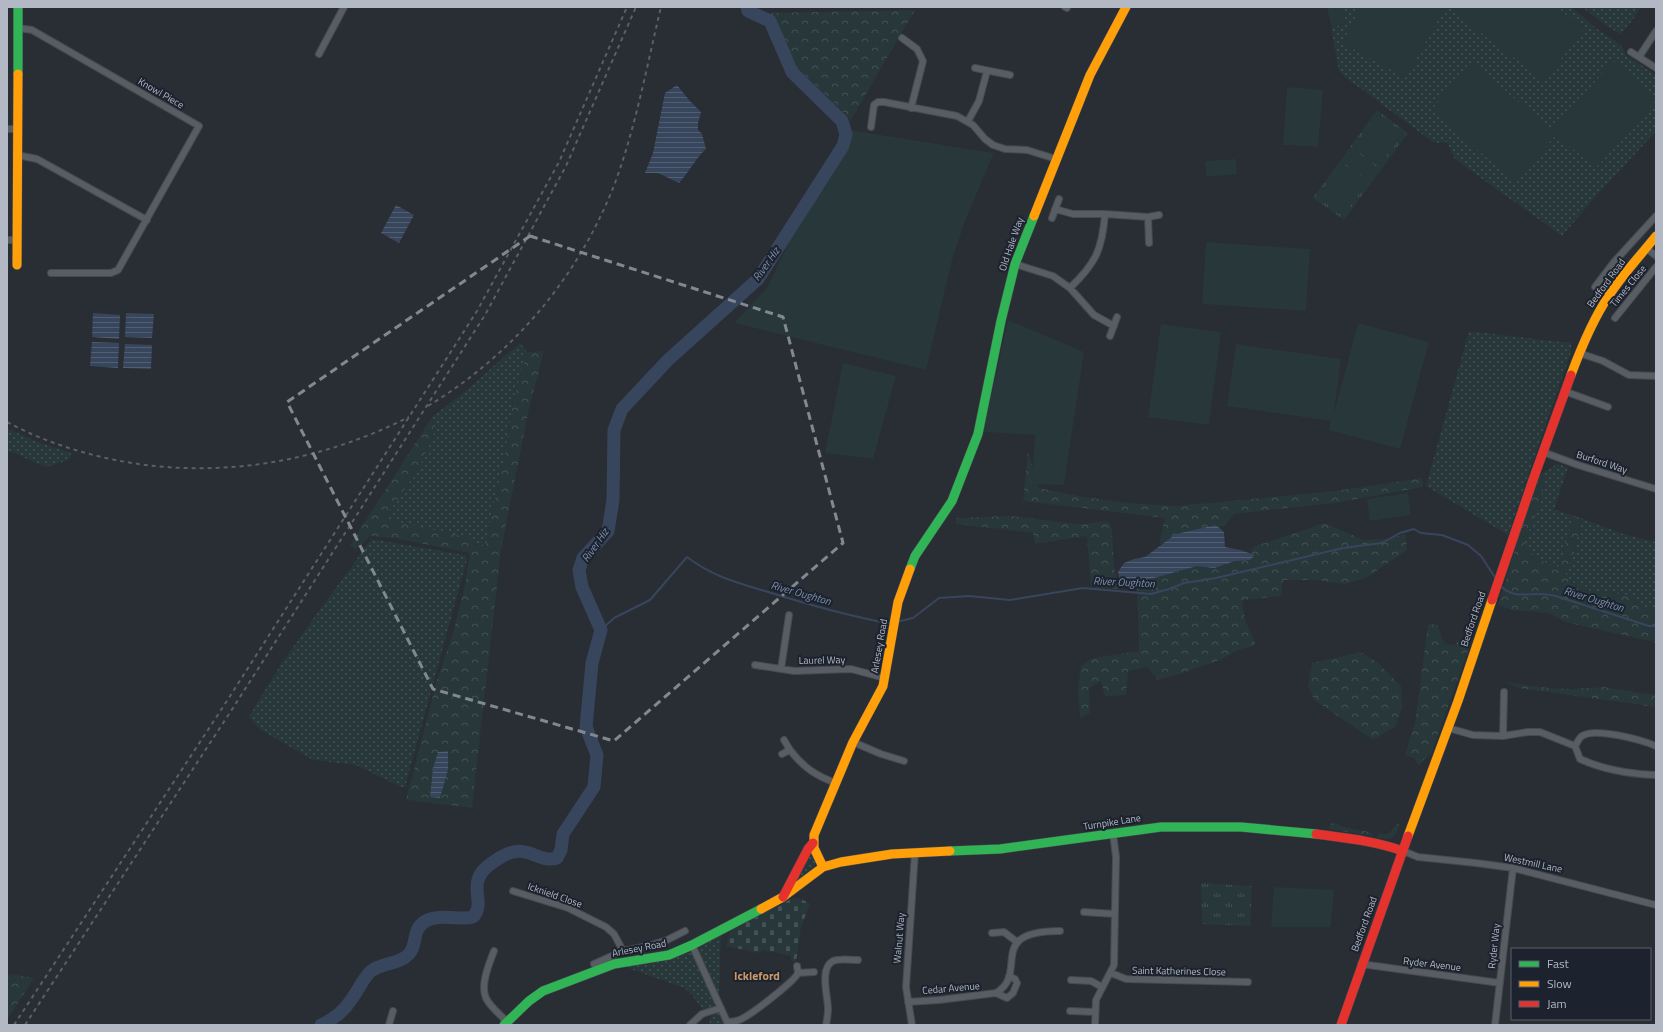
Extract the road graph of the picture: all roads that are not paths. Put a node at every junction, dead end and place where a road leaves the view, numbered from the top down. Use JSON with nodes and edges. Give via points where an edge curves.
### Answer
{"nodes":[{"id":1,"x":18,"y":7,"type":"edge"},
{"id":2,"x":344,"y":7,"type":"edge"},
{"id":3,"x":1126,"y":7,"type":"edge"},
{"id":4,"x":18,"y":28,"type":"junction"},
{"id":5,"x":1656,"y":31,"type":"edge"},
{"id":6,"x":902,"y":38,"type":"dead end"},
{"id":7,"x":1631,"y":52,"type":"dead end"},
{"id":8,"x":319,"y":54,"type":"dead end"},
{"id":9,"x":1639,"y":56,"type":"junction"},
{"id":10,"x":975,"y":68,"type":"dead end"},
{"id":11,"x":1656,"y":68,"type":"edge"},
{"id":12,"x":987,"y":71,"type":"junction"},
{"id":13,"x":1010,"y":75,"type":"dead end"},
{"id":14,"x":911,"y":108,"type":"junction"},
{"id":15,"x":968,"y":121,"type":"junction"},
{"id":16,"x":871,"y":127,"type":"dead end"},
{"id":17,"x":12,"y":129,"type":"edge"},
{"id":18,"x":17,"y":155,"type":"junction"},
{"id":19,"x":1056,"y":159,"type":"junction"},
{"id":20,"x":1059,"y":199,"type":"dead end"},
{"id":21,"x":1055,"y":209,"type":"junction"},
{"id":22,"x":1105,"y":214,"type":"junction"},
{"id":23,"x":1159,"y":215,"type":"dead end"},
{"id":24,"x":1656,"y":216,"type":"edge"},
{"id":25,"x":1148,"y":217,"type":"junction"},
{"id":26,"x":1052,"y":218,"type":"dead end"},
{"id":27,"x":147,"y":220,"type":"junction"},
{"id":28,"x":1656,"y":236,"type":"edge"},
{"id":29,"x":12,"y":240,"type":"edge"},
{"id":30,"x":1149,"y":243,"type":"dead end"},
{"id":31,"x":1646,"y":248,"type":"junction"},
{"id":32,"x":1656,"y":256,"type":"edge"},
{"id":33,"x":1015,"y":264,"type":"junction"},
{"id":34,"x":16,"y":265,"type":"dead end"},
{"id":35,"x":1656,"y":267,"type":"edge"},
{"id":36,"x":51,"y":273,"type":"dead end"},
{"id":37,"x":1070,"y":288,"type":"junction"},
{"id":38,"x":1608,"y":296,"type":"junction"},
{"id":39,"x":1117,"y":317,"type":"dead end"},
{"id":40,"x":1615,"y":318,"type":"dead end"},
{"id":41,"x":1114,"y":326,"type":"junction"},
{"id":42,"x":1110,"y":336,"type":"dead end"},
{"id":43,"x":1579,"y":353,"type":"junction"},
{"id":44,"x":1656,"y":376,"type":"edge"},
{"id":45,"x":1564,"y":391,"type":"junction"},
{"id":46,"x":1608,"y":407,"type":"dead end"},
{"id":47,"x":1543,"y":452,"type":"junction"},
{"id":48,"x":1656,"y":489,"type":"edge"},
{"id":49,"x":952,"y":501,"type":"joint"},
{"id":50,"x":789,"y":615,"type":"dead end"},
{"id":51,"x":755,"y":665,"type":"dead end"},
{"id":52,"x":781,"y":669,"type":"junction"},
{"id":53,"x":886,"y":678,"type":"junction"},
{"id":54,"x":1504,"y":692,"type":"dead end"},
{"id":55,"x":1448,"y":728,"type":"junction"},
{"id":56,"x":1503,"y":736,"type":"junction"},
{"id":57,"x":784,"y":740,"type":"dead end"},
{"id":58,"x":853,"y":742,"type":"junction"},
{"id":59,"x":1575,"y":746,"type":"junction"},
{"id":60,"x":1656,"y":746,"type":"edge"},
{"id":61,"x":790,"y":750,"type":"junction"},
{"id":62,"x":782,"y":754,"type":"dead end"},
{"id":63,"x":904,"y":761,"type":"dead end"},
{"id":64,"x":1656,"y":775,"type":"edge"},
{"id":65,"x":836,"y":783,"type":"junction"},
{"id":66,"x":1112,"y":833,"type":"junction"},
{"id":67,"x":813,"y":842,"type":"junction"},
{"id":68,"x":1403,"y":851,"type":"junction"},
{"id":69,"x":915,"y":852,"type":"junction"},
{"id":70,"x":823,"y":867,"type":"junction"},
{"id":71,"x":1513,"y":868,"type":"junction"},
{"id":72,"x":513,"y":891,"type":"dead end"},
{"id":73,"x":783,"y":897,"type":"junction"},
{"id":74,"x":1656,"y":905,"type":"edge"},
{"id":75,"x":1084,"y":912,"type":"dead end"},
{"id":76,"x":1115,"y":914,"type":"junction"},
{"id":77,"x":685,"y":931,"type":"dead end"},
{"id":78,"x":1060,"y":931,"type":"dead end"},
{"id":79,"x":992,"y":933,"type":"dead end"},
{"id":80,"x":1017,"y":942,"type":"junction"},
{"id":81,"x":648,"y":946,"type":"junction"},
{"id":82,"x":692,"y":946,"type":"junction"},
{"id":83,"x":494,"y":951,"type":"dead end"},
{"id":84,"x":623,"y":951,"type":"junction"},
{"id":85,"x":649,"y":957,"type":"junction"},
{"id":86,"x":858,"y":960,"type":"dead end"},
{"id":87,"x":594,"y":964,"type":"dead end"},
{"id":88,"x":1361,"y":964,"type":"junction"},
{"id":89,"x":814,"y":972,"type":"dead end"},
{"id":90,"x":1111,"y":973,"type":"junction"},
{"id":91,"x":1009,"y":976,"type":"junction"},
{"id":92,"x":1071,"y":980,"type":"dead end"},
{"id":93,"x":1248,"y":982,"type":"dead end"},
{"id":94,"x":1500,"y":983,"type":"junction"},
{"id":95,"x":1102,"y":987,"type":"junction"},
{"id":96,"x":996,"y":993,"type":"junction"},
{"id":97,"x":908,"y":1002,"type":"junction"},
{"id":98,"x":721,"y":1008,"type":"junction"},
{"id":99,"x":393,"y":1011,"type":"dead end"},
{"id":100,"x":1070,"y":1011,"type":"dead end"},
{"id":101,"x":1095,"y":1012,"type":"junction"},
{"id":102,"x":746,"y":1017,"type":"junction"},
{"id":103,"x":728,"y":1023,"type":"edge"},
{"id":104,"x":505,"y":1024,"type":"edge"},
{"id":105,"x":389,"y":1025,"type":"edge"},
{"id":106,"x":690,"y":1025,"type":"edge"},
{"id":107,"x":745,"y":1025,"type":"edge"},
{"id":108,"x":826,"y":1025,"type":"edge"},
{"id":109,"x":912,"y":1025,"type":"edge"},
{"id":110,"x":1095,"y":1025,"type":"edge"},
{"id":111,"x":1341,"y":1025,"type":"edge"},
{"id":112,"x":1495,"y":1025,"type":"edge"}],
"edges":[{"from":1,"to":4,"type":"street"},
{"from":2,"to":8,"type":"street"},
{"from":3,"to":19,"type":"street","name":"Old Hale Way","via":[[1108,36],[1090,75]]},
{"from":4,"to":17,"type":"street"},
{"from":4,"to":27,"type":"street","name":"Knowl Piece","via":[[32,30],[199,126]]},
{"from":5,"to":9,"type":"street"},
{"from":6,"to":14,"type":"street","via":[[917,49],[923,61]]},
{"from":7,"to":9,"type":"street"},
{"from":9,"to":11,"type":"street"},
{"from":10,"to":12,"type":"street"},
{"from":12,"to":13,"type":"street"},
{"from":12,"to":15,"type":"street","via":[[979,101]]},
{"from":14,"to":15,"type":"street","via":[[951,115]]},
{"from":14,"to":16,"type":"street","via":[[878,102],[874,105]]},
{"from":15,"to":19,"type":"street","via":[[993,145],[1005,149],[1027,150]]},
{"from":17,"to":18,"type":"street"},
{"from":18,"to":27,"type":"street","via":[[37,158]]},
{"from":18,"to":29,"type":"street"},
{"from":19,"to":33,"type":"street","name":"Old Hale Way"},
{"from":20,"to":21,"type":"street"},
{"from":21,"to":22,"type":"street","via":[[1073,214]]},
{"from":21,"to":26,"type":"street"},
{"from":22,"to":25,"type":"street"},
{"from":22,"to":37,"type":"street","via":[[1103,235],[1097,254],[1090,268]]},
{"from":23,"to":25,"type":"street"},
{"from":24,"to":38,"type":"street","name":"Bedford Road","via":[[1595,287]]},
{"from":25,"to":30,"type":"street"},
{"from":27,"to":36,"type":"street","name":"Knowl Piece","via":[[115,272]]},
{"from":28,"to":31,"type":"street","name":"Bedford Road"},
{"from":29,"to":34,"type":"street"},
{"from":31,"to":32,"type":"street"},
{"from":31,"to":38,"type":"street","name":"Bedford Road"},
{"from":33,"to":37,"type":"street","via":[[1053,276]]},
{"from":33,"to":49,"type":"street","name":"Old Hale Way","via":[[978,434]]},
{"from":35,"to":40,"type":"street","name":"Times Close"},
{"from":37,"to":41,"type":"street","via":[[1094,315]]},
{"from":38,"to":43,"type":"street","name":"Bedford Road"},
{"from":39,"to":41,"type":"street"},
{"from":41,"to":42,"type":"street"},
{"from":43,"to":44,"type":"street","via":[[1604,361],[1629,375]]},
{"from":43,"to":45,"type":"street","name":"Bedford Road"},
{"from":45,"to":46,"type":"street"},
{"from":45,"to":47,"type":"street","name":"Bedford Road"},
{"from":47,"to":48,"type":"street","name":"Burford Way"},
{"from":47,"to":55,"type":"street","name":"Bedford Road"},
{"from":49,"to":53,"type":"street","name":"Arlesey Road","via":[[911,565],[898,602]]},
{"from":50,"to":52,"type":"street"},
{"from":51,"to":52,"type":"street","name":"Laurel Way"},
{"from":52,"to":53,"type":"street","name":"Laurel Way","via":[[851,669]]},
{"from":53,"to":58,"type":"street","name":"Arlesey Road"},
{"from":54,"to":56,"type":"street"},
{"from":55,"to":56,"type":"street","via":[[1473,735]]},
{"from":55,"to":68,"type":"street","name":"Bedford Road"},
{"from":56,"to":59,"type":"street","via":[[1540,732]]},
{"from":57,"to":61,"type":"street"},
{"from":58,"to":63,"type":"street"},
{"from":58,"to":65,"type":"street","name":"Arlesey Road"},
{"from":59,"to":60,"type":"street","via":[[1581,736],[1591,732],[1616,734]]},
{"from":59,"to":64,"type":"street","via":[[1580,759],[1596,766],[1633,774]]},
{"from":61,"to":62,"type":"street"},
{"from":61,"to":65,"type":"street","via":[[810,772]]},
{"from":65,"to":67,"type":"street","name":"Arlesey Road"},
{"from":66,"to":68,"type":"street","name":"Turnpike Lane","via":[[1161,827],[1248,828],[1345,837]]},
{"from":66,"to":69,"type":"street","name":"Turnpike Lane","via":[[1000,849]]},
{"from":66,"to":76,"type":"street","via":[[1116,856]]},
{"from":67,"to":70,"type":"street"},
{"from":67,"to":73,"type":"street","name":"Arlesey Road"},
{"from":68,"to":71,"type":"street","name":"Westmill Lane","via":[[1418,857]]},
{"from":68,"to":88,"type":"street","name":"Bedford Road"},
{"from":69,"to":70,"type":"street","name":"Turnpike Lane","via":[[865,858]]},
{"from":69,"to":97,"type":"street","name":"Walnut Way","via":[[906,987]]},
{"from":70,"to":73,"type":"street","name":"Arlesey Road"},
{"from":71,"to":74,"type":"street","name":"Westmill Lane"},
{"from":71,"to":94,"type":"street","name":"Ryder Way"},
{"from":72,"to":84,"type":"street","name":"Icknield Close","via":[[572,910],[606,927],[614,934]]},
{"from":73,"to":82,"type":"street","name":"Arlesey Road"},
{"from":75,"to":76,"type":"street"},
{"from":76,"to":90,"type":"street","via":[[1114,965]]},
{"from":77,"to":81,"type":"street"},
{"from":78,"to":80,"type":"street","via":[[1031,933]]},
{"from":79,"to":80,"type":"street","via":[[1004,932]]},
{"from":80,"to":91,"type":"street","name":"Cedar Avenue"},
{"from":81,"to":84,"type":"street"},
{"from":81,"to":85,"type":"street"},
{"from":82,"to":85,"type":"street","name":"Arlesey Road","via":[[669,954]]},
{"from":82,"to":98,"type":"street"},
{"from":83,"to":104,"type":"street","via":[[484,991],[487,1000]]},
{"from":84,"to":87,"type":"street"},
{"from":85,"to":104,"type":"street","name":"Arlesey Road","via":[[614,964],[552,987],[536,995]]},
{"from":86,"to":108,"type":"street","via":[[838,960],[826,967]]},
{"from":88,"to":94,"type":"street","name":"Ryder Avenue"},
{"from":88,"to":111,"type":"street","name":"Bedford Road"},
{"from":89,"to":102,"type":"street","via":[[797,970],[776,994]]},
{"from":90,"to":93,"type":"street","name":"Saint Katherines Close","via":[[1126,980]]},
{"from":90,"to":95,"type":"street"},
{"from":91,"to":96,"type":"street","name":"Cedar Avenue","via":[[1006,985]]},
{"from":91,"to":96,"type":"street","name":"Cedar Avenue","via":[[1017,984],[1013,993],[1007,998]]},
{"from":92,"to":95,"type":"street","via":[[1091,981]]},
{"from":94,"to":112,"type":"street","name":"Ryder Way"},
{"from":95,"to":101,"type":"street","via":[[1096,1000]]},
{"from":96,"to":97,"type":"street","name":"Cedar Avenue"},
{"from":97,"to":109,"type":"street","name":"Walnut Way"},
{"from":98,"to":103,"type":"street"},
{"from":98,"to":106,"type":"street","via":[[702,1014]]},
{"from":99,"to":105,"type":"street"},
{"from":100,"to":101,"type":"street"},
{"from":101,"to":110,"type":"street"},
{"from":102,"to":103,"type":"street"},
{"from":102,"to":107,"type":"street"}]}
